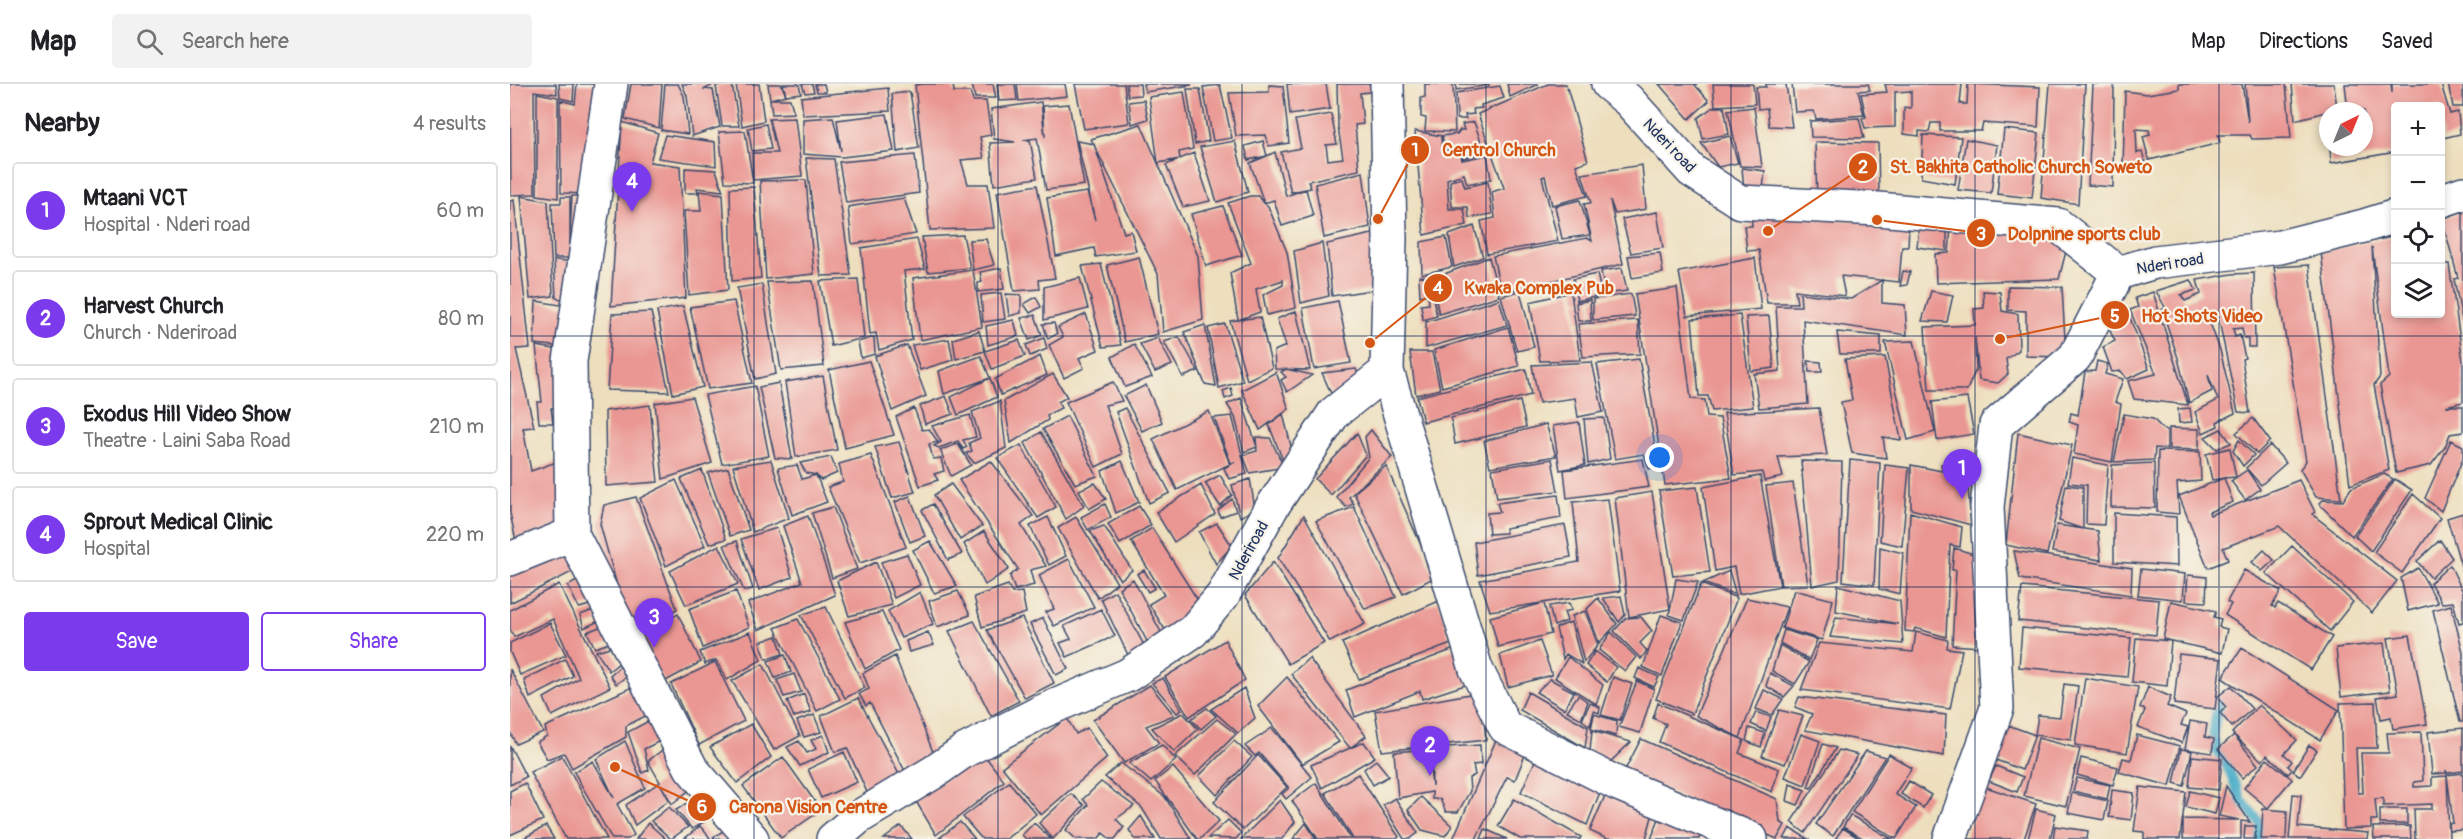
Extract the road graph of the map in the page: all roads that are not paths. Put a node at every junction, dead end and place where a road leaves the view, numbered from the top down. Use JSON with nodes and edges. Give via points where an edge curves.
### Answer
{"nodes":[{"id":1,"x":611,"y":84,"type":"edge"},
{"id":2,"x":1387,"y":84,"type":"edge"},
{"id":3,"x":1608,"y":84,"type":"edge"},
{"id":4,"x":2463,"y":193,"type":"edge"},
{"id":5,"x":2445,"y":199,"type":"edge"},
{"id":6,"x":2391,"y":218,"type":"edge"},
{"id":7,"x":2118,"y":273,"type":"junction"},
{"id":8,"x":1387,"y":371,"type":"junction"},
{"id":9,"x":572,"y":534,"type":"junction"},
{"id":10,"x":510,"y":559,"type":"edge"},
{"id":11,"x":752,"y":839,"type":"edge"},
{"id":12,"x":833,"y":839,"type":"edge"},
{"id":13,"x":1751,"y":839,"type":"edge"},
{"id":14,"x":1950,"y":839,"type":"edge"}],
"edges":[{"from":1,"to":9,"type":"street","via":[[570,361]]},
{"from":2,"to":8,"type":"street","via":[[1390,239]]},
{"from":3,"to":7,"type":"street","name":"Nderi road","via":[[1628,100],[1692,171],[1740,202],[2058,225]]},
{"from":4,"to":5,"type":"street"},
{"from":6,"to":7,"type":"street","name":"Nderi road","via":[[2280,247],[2155,262]]},
{"from":7,"to":14,"type":"street","via":[[2075,357],[1996,425],[1987,507],[1997,708]]},
{"from":8,"to":12,"type":"street","name":"Nderiroad","via":[[1334,413],[1272,507],[1224,595],[1193,631],[1128,675],[1041,712],[964,751],[859,817]]},
{"from":8,"to":13,"type":"street","via":[[1476,669],[1505,727],[1616,783]]},
{"from":9,"to":10,"type":"street"},
{"from":9,"to":11,"type":"street","via":[[691,768]]}]}
